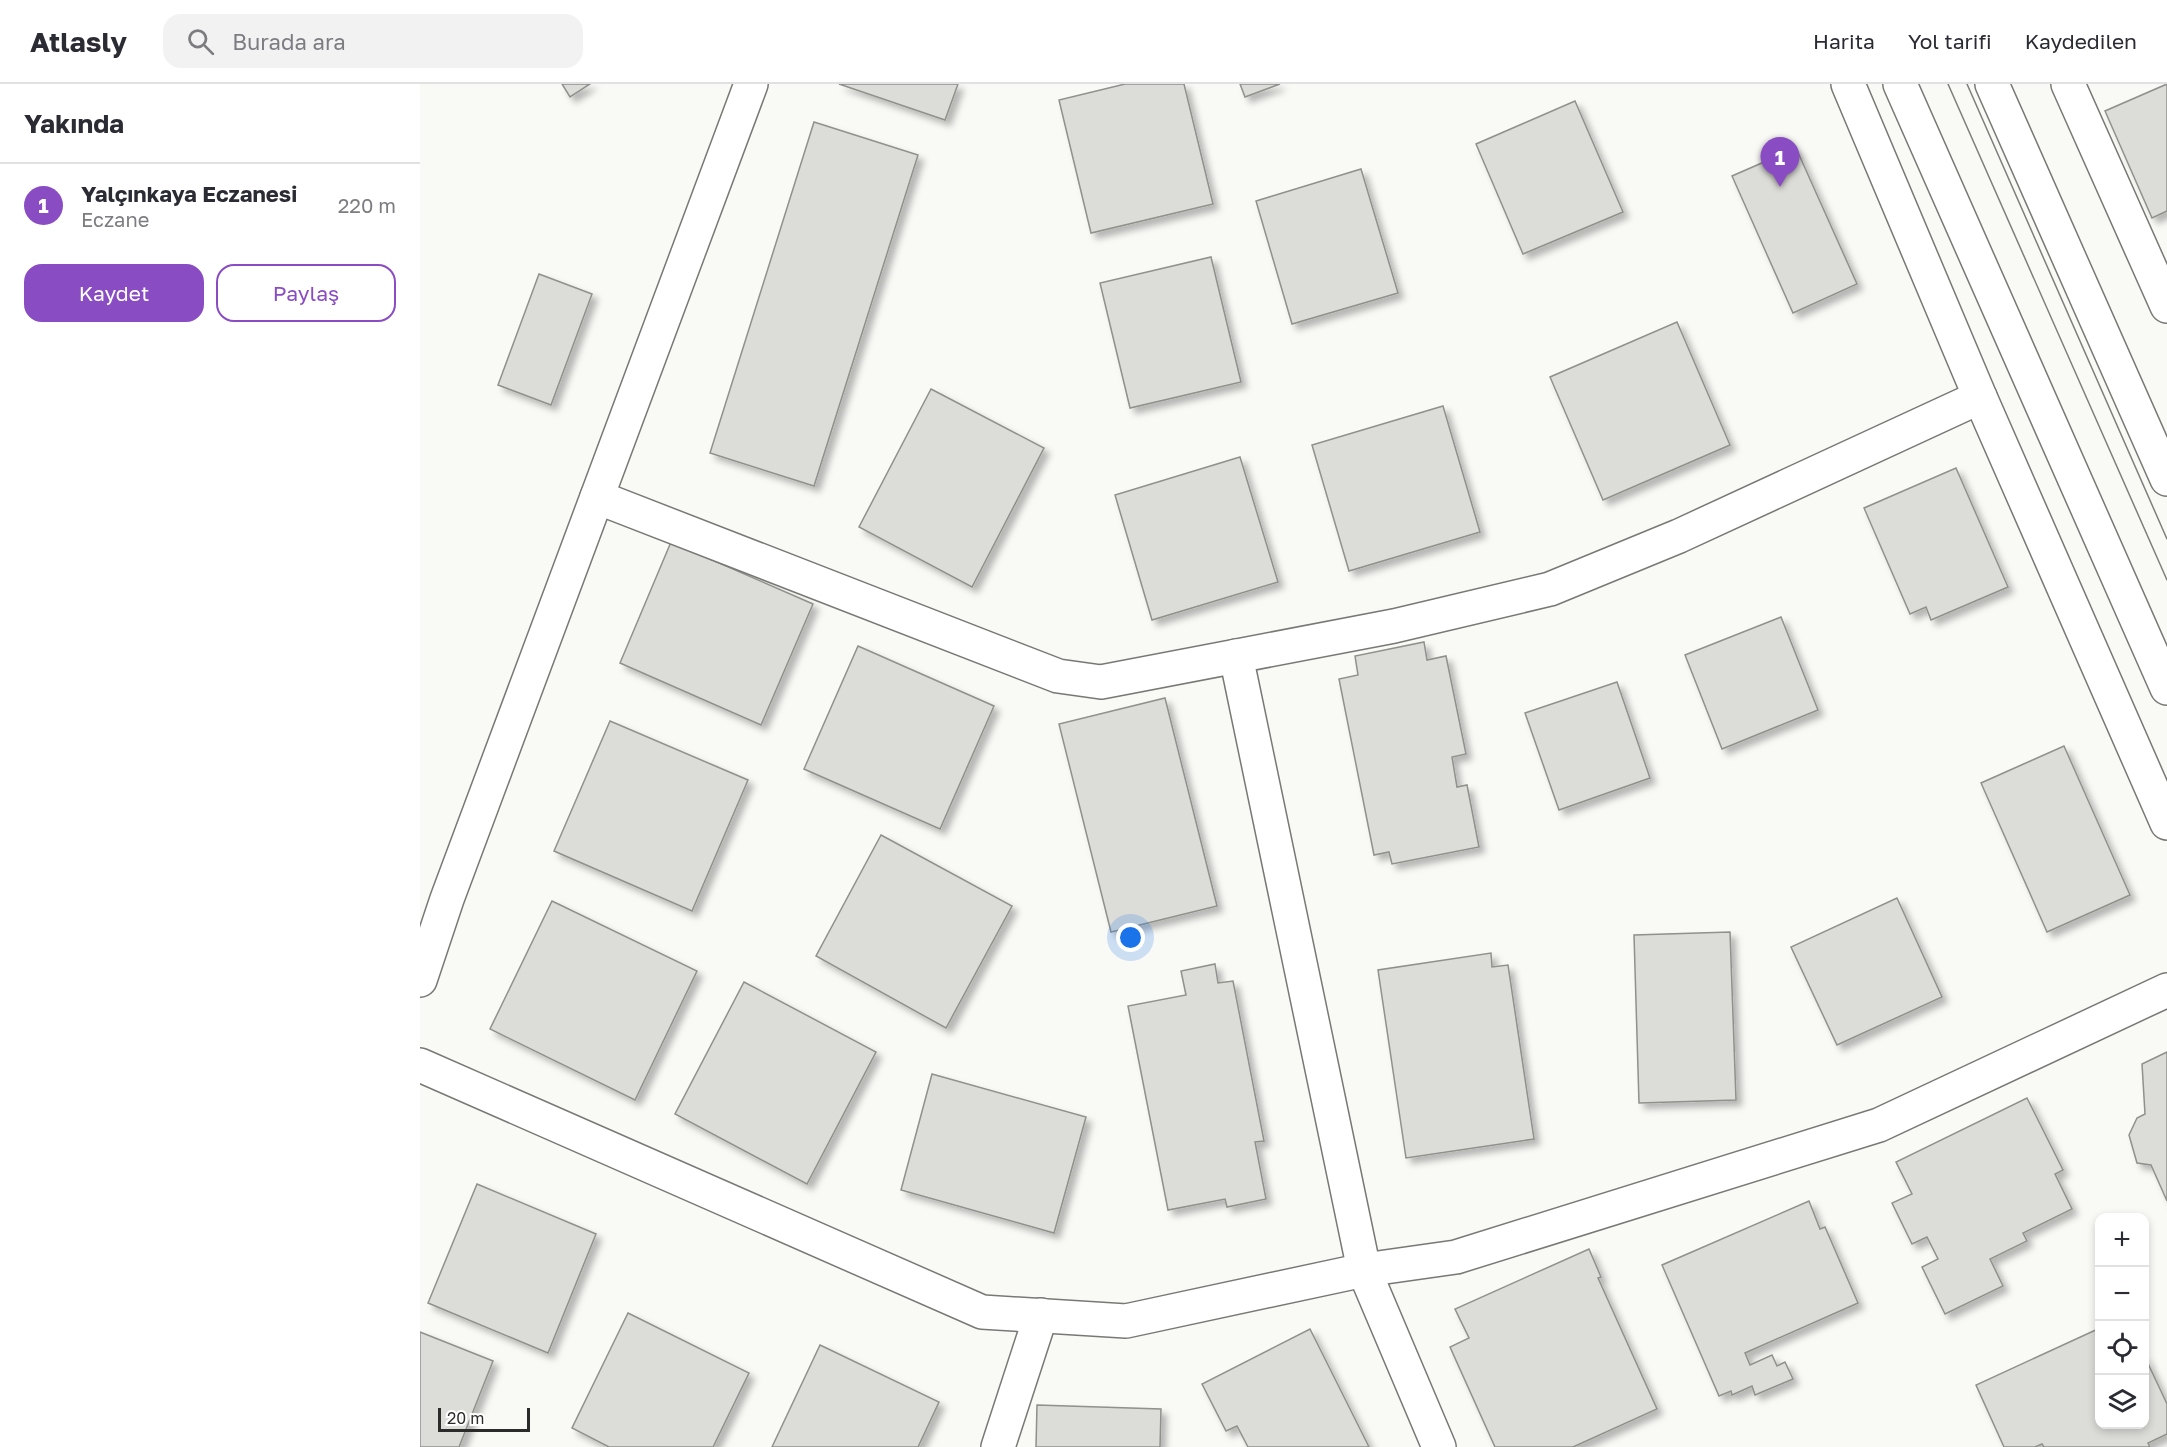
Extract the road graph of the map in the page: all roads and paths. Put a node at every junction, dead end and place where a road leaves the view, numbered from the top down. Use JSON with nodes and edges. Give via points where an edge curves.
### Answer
{"nodes":[{"id":1,"x":751,"y":84,"type":"edge"},
{"id":2,"x":1848,"y":84,"type":"edge"},
{"id":3,"x":1900,"y":84,"type":"edge"},
{"id":4,"x":1992,"y":84,"type":"edge"},
{"id":5,"x":2068,"y":84,"type":"edge"},
{"id":6,"x":2167,"y":306,"type":"edge"},
{"id":7,"x":1980,"y":397,"type":"junction"},
{"id":8,"x":2167,"y":479,"type":"edge"},
{"id":9,"x":597,"y":497,"type":"junction"},
{"id":10,"x":1236,"y":656,"type":"junction"},
{"id":11,"x":2167,"y":688,"type":"edge"},
{"id":12,"x":2167,"y":823,"type":"edge"},
{"id":13,"x":420,"y":980,"type":"edge"},
{"id":14,"x":2167,"y":990,"type":"edge"},
{"id":15,"x":420,"y":1065,"type":"edge"},
{"id":16,"x":1364,"y":1270,"type":"junction"},
{"id":17,"x":1041,"y":1315,"type":"junction"},
{"id":18,"x":998,"y":1447,"type":"edge"},
{"id":19,"x":1439,"y":1447,"type":"edge"}],
"edges":[{"from":1,"to":9,"type":"street"},
{"from":2,"to":7,"type":"street"},
{"from":3,"to":11,"type":"street"},
{"from":4,"to":8,"type":"street"},
{"from":5,"to":6,"type":"street"},
{"from":7,"to":10,"type":"street","via":[[1679,536],[1550,589],[1394,626]]},
{"from":7,"to":12,"type":"street"},
{"from":9,"to":10,"type":"street","via":[[1058,676],[1101,682]]},
{"from":9,"to":13,"type":"street"},
{"from":10,"to":16,"type":"street"},
{"from":14,"to":16,"type":"street","via":[[1879,1125],[1456,1257]]},
{"from":15,"to":17,"type":"street","via":[[982,1312]]},
{"from":16,"to":17,"type":"street","via":[[1126,1321]]},
{"from":16,"to":19,"type":"street"},
{"from":17,"to":18,"type":"street"}]}
